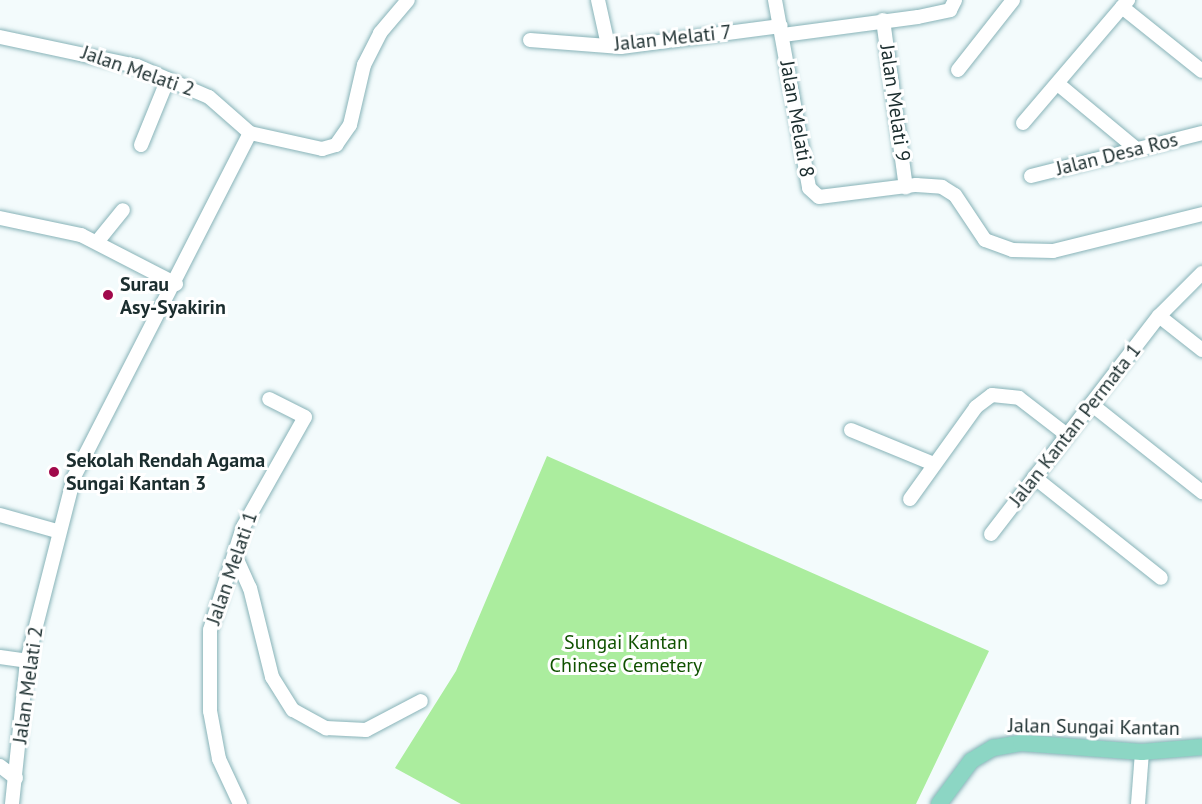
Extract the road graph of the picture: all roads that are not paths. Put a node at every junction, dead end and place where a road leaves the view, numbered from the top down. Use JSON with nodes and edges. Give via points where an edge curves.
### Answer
{"nodes":[{"id":1,"x":408,"y":0,"type":"edge"},
{"id":2,"x":598,"y":0,"type":"edge"},
{"id":3,"x":775,"y":0,"type":"edge"},
{"id":4,"x":955,"y":0,"type":"edge"},
{"id":5,"x":1013,"y":0,"type":"edge"},
{"id":6,"x":1125,"y":3,"type":"edge"},
{"id":7,"x":883,"y":20,"type":"junction"},
{"id":8,"x":782,"y":30,"type":"junction"},
{"id":9,"x":0,"y":37,"type":"edge"},
{"id":10,"x":530,"y":40,"type":"dead end"},
{"id":11,"x":608,"y":45,"type":"junction"},
{"id":12,"x":958,"y":69,"type":"dead end"},
{"id":13,"x":1202,"y":71,"type":"edge"},
{"id":14,"x":168,"y":79,"type":"junction"},
{"id":15,"x":1058,"y":84,"type":"junction"},
{"id":16,"x":1023,"y":123,"type":"dead end"},
{"id":17,"x":250,"y":133,"type":"junction"},
{"id":18,"x":1202,"y":134,"type":"edge"},
{"id":19,"x":141,"y":145,"type":"dead end"},
{"id":20,"x":1134,"y":147,"type":"junction"},
{"id":21,"x":1031,"y":176,"type":"dead end"},
{"id":22,"x":906,"y":187,"type":"junction"},
{"id":23,"x":123,"y":210,"type":"dead end"},
{"id":24,"x":1202,"y":214,"type":"edge"},
{"id":25,"x":0,"y":218,"type":"edge"},
{"id":26,"x":97,"y":242,"type":"junction"},
{"id":27,"x":1202,"y":273,"type":"edge"},
{"id":28,"x":176,"y":284,"type":"junction"},
{"id":29,"x":1159,"y":316,"type":"junction"},
{"id":30,"x":1202,"y":350,"type":"edge"},
{"id":31,"x":269,"y":399,"type":"dead end"},
{"id":32,"x":1091,"y":404,"type":"junction"},
{"id":33,"x":851,"y":430,"type":"dead end"},
{"id":34,"x":1067,"y":435,"type":"junction"},
{"id":35,"x":934,"y":464,"type":"junction"},
{"id":36,"x":1034,"y":477,"type":"junction"},
{"id":37,"x":1202,"y":492,"type":"edge"},
{"id":38,"x":910,"y":500,"type":"dead end"},
{"id":39,"x":0,"y":514,"type":"edge"},
{"id":40,"x":57,"y":531,"type":"junction"},
{"id":41,"x":991,"y":534,"type":"dead end"},
{"id":42,"x":235,"y":555,"type":"junction"},
{"id":43,"x":1161,"y":578,"type":"dead end"},
{"id":44,"x":0,"y":657,"type":"edge"},
{"id":45,"x":27,"y":661,"type":"junction"},
{"id":46,"x":421,"y":701,"type":"dead end"},
{"id":47,"x":1202,"y":747,"type":"edge"},
{"id":48,"x":1142,"y":752,"type":"junction"},
{"id":49,"x":0,"y":766,"type":"edge"},
{"id":50,"x":16,"y":778,"type":"junction"},
{"id":51,"x":12,"y":804,"type":"edge"},
{"id":52,"x":240,"y":804,"type":"edge"},
{"id":53,"x":939,"y":804,"type":"edge"},
{"id":54,"x":1138,"y":804,"type":"edge"}],
"edges":[{"from":1,"to":17,"type":"street","via":[[372,49],[350,125],[336,145],[322,149]]},
{"from":2,"to":11,"type":"street"},
{"from":3,"to":8,"type":"street","name":"Jalan Melati 8"},
{"from":4,"to":7,"type":"street","name":"Jalan Melati 9","via":[[950,10]]},
{"from":5,"to":12,"type":"street"},
{"from":6,"to":13,"type":"street"},
{"from":6,"to":15,"type":"street"},
{"from":7,"to":8,"type":"street","name":"Jalan Melati 9"},
{"from":7,"to":22,"type":"street","name":"Jalan Melati 9"},
{"from":8,"to":11,"type":"street","name":"Jalan Melati 7"},
{"from":8,"to":22,"type":"street","name":"Jalan Melati 8","via":[[813,194],[841,197]]},
{"from":9,"to":14,"type":"street","name":"Jalan Melati 2","via":[[75,49]]},
{"from":10,"to":11,"type":"street","name":"Jalan Melati 7"},
{"from":14,"to":17,"type":"street","name":"Jalan Melati 2","via":[[209,97],[245,123]]},
{"from":14,"to":19,"type":"street"},
{"from":15,"to":16,"type":"street"},
{"from":15,"to":20,"type":"street"},
{"from":17,"to":28,"type":"street","name":"Jalan Melati 2"},
{"from":18,"to":20,"type":"street","name":"Jalan Desa Ros"},
{"from":20,"to":21,"type":"street","name":"Jalan Desa Ros"},
{"from":22,"to":24,"type":"street","via":[[942,186],[956,195],[985,240],[1012,250],[1053,251]]},
{"from":23,"to":26,"type":"street"},
{"from":25,"to":26,"type":"street","via":[[45,224]]},
{"from":26,"to":28,"type":"street"},
{"from":27,"to":29,"type":"street","name":"Jalan Kantan Permata 1"},
{"from":28,"to":40,"type":"street","name":"Jalan Melati 2","via":[[85,454]]},
{"from":29,"to":30,"type":"street"},
{"from":29,"to":32,"type":"street","name":"Jalan Kantan Permata 1"},
{"from":31,"to":42,"type":"street","name":"Jalan Melati 1","via":[[305,417],[260,490]]},
{"from":32,"to":34,"type":"street","name":"Jalan Kantan Permata 1"},
{"from":32,"to":37,"type":"street"},
{"from":33,"to":35,"type":"street"},
{"from":34,"to":35,"type":"street","via":[[1019,398],[992,395],[976,407]]},
{"from":34,"to":36,"type":"street","name":"Jalan Kantan Permata 1"},
{"from":35,"to":38,"type":"street"},
{"from":36,"to":41,"type":"street","name":"Jalan Kantan Permata 1"},
{"from":36,"to":43,"type":"street"},
{"from":39,"to":40,"type":"street"},
{"from":40,"to":45,"type":"street","name":"Jalan Melati 2"},
{"from":42,"to":46,"type":"street","via":[[250,588],[272,677],[293,710],[326,728],[366,730]]},
{"from":42,"to":52,"type":"street","name":"Jalan Melati 1","via":[[210,630],[208,674],[219,759]]},
{"from":44,"to":45,"type":"street"},
{"from":45,"to":50,"type":"street","name":"Jalan Melati 2"},
{"from":47,"to":48,"type":"main road","name":"Jalan Sungai Kantan"},
{"from":48,"to":53,"type":"main road","name":"Jalan Sungai Kantan","via":[[1021,743],[993,748],[971,761]]},
{"from":48,"to":54,"type":"street"},
{"from":49,"to":50,"type":"street"},
{"from":50,"to":51,"type":"street","name":"Jalan Melati 2"}]}
